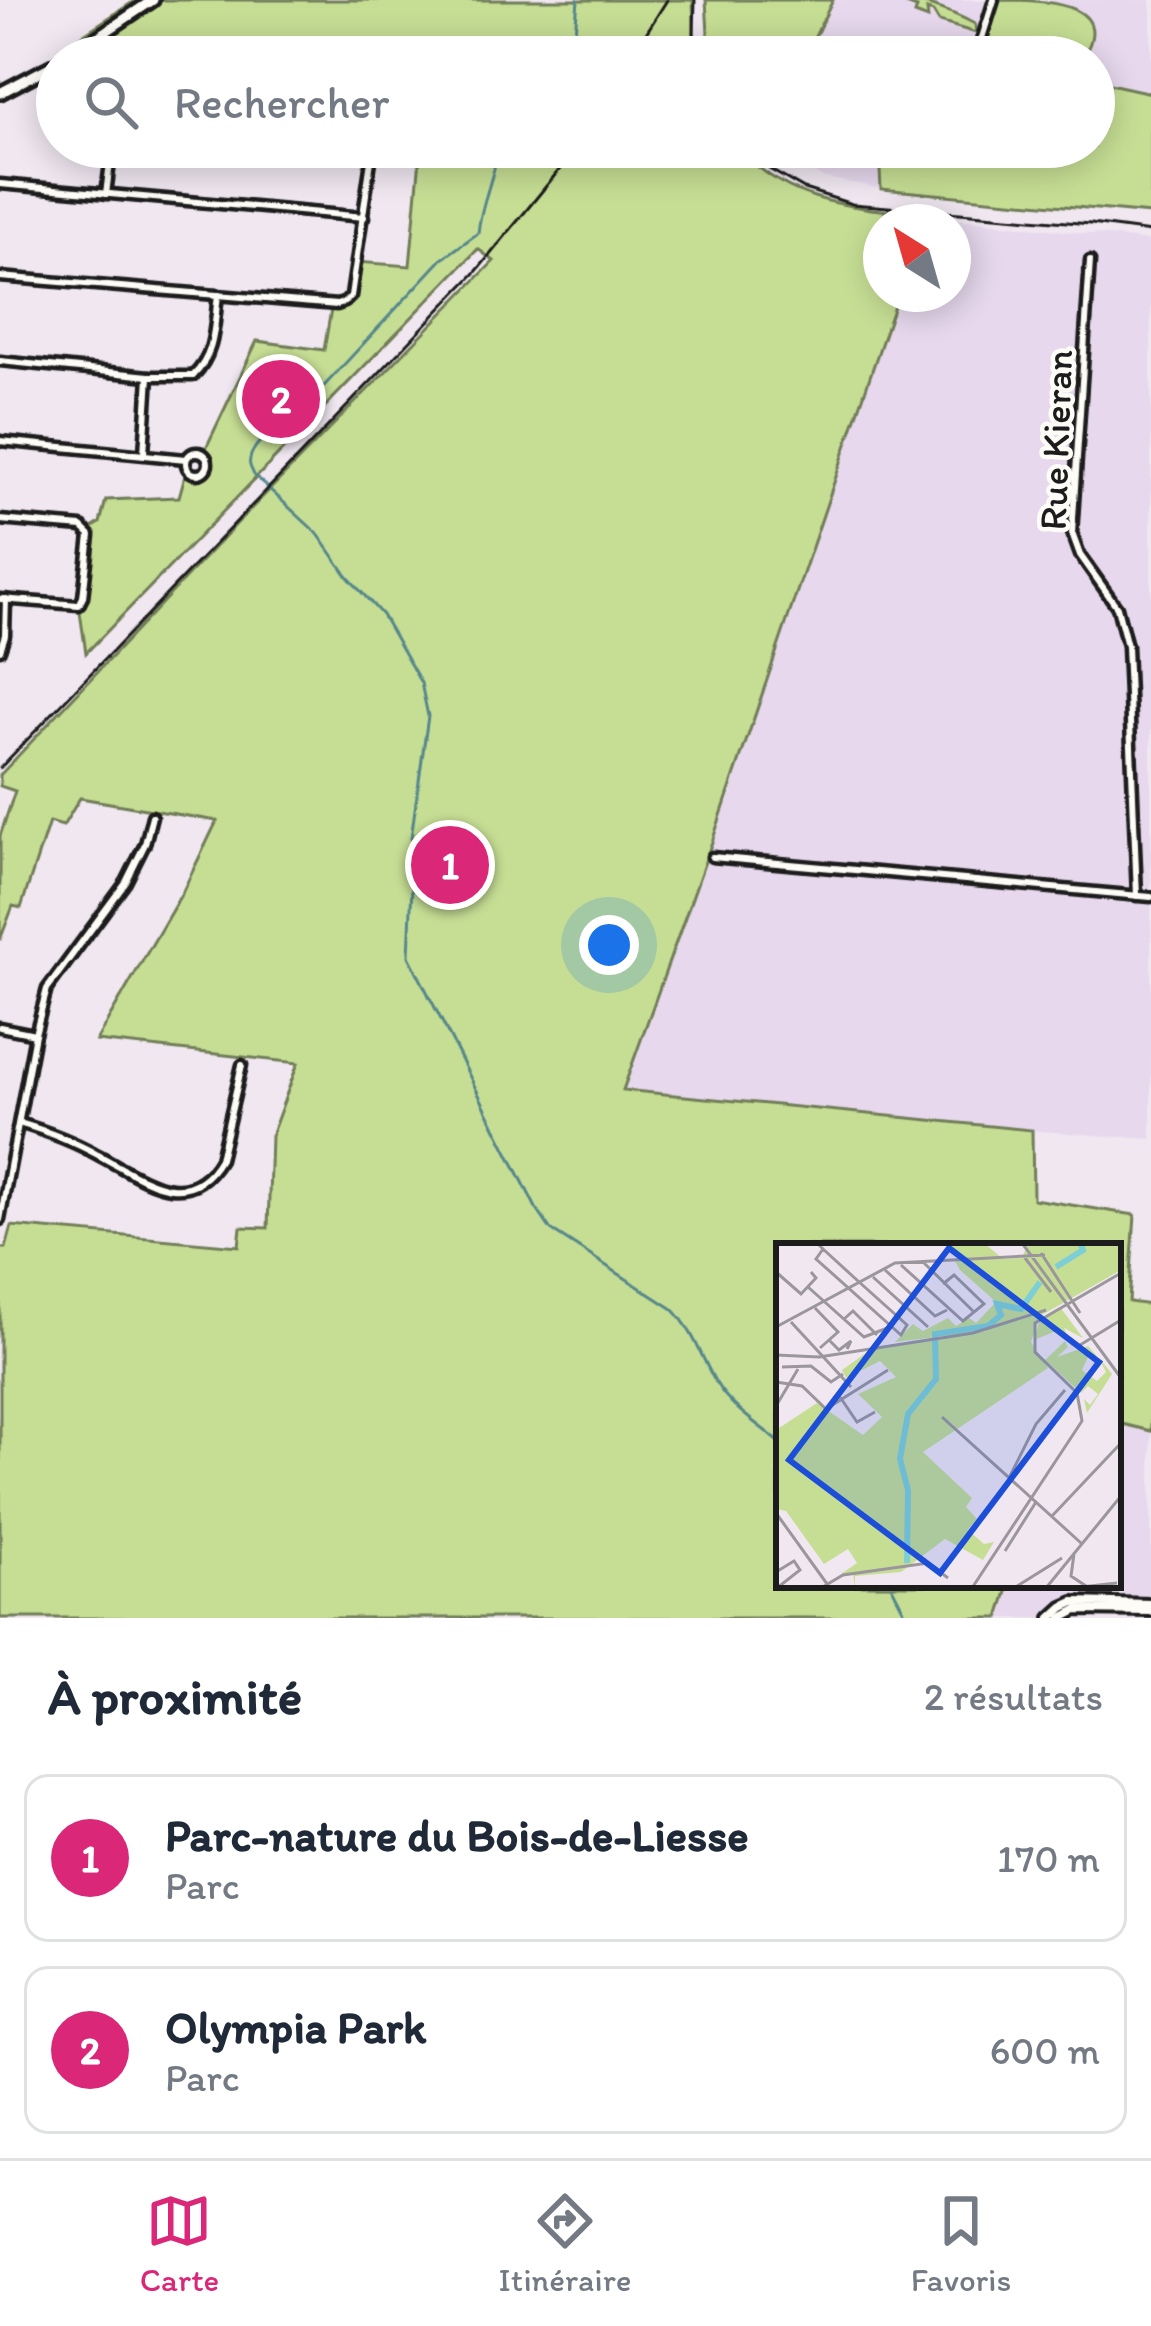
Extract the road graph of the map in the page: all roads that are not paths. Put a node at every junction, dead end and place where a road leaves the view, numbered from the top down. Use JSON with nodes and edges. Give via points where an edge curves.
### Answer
{"nodes":[{"id":1,"x":154,"y":0,"type":"edge"},
{"id":2,"x":994,"y":0,"type":"edge"},
{"id":3,"x":100,"y":36,"type":"edge"},
{"id":4,"x":983,"y":36,"type":"edge"},
{"id":5,"x":36,"y":74,"type":"edge"},
{"id":6,"x":0,"y":93,"type":"edge"},
{"id":7,"x":109,"y":168,"type":"edge"},
{"id":8,"x":370,"y":168,"type":"edge"},
{"id":9,"x":0,"y":184,"type":"edge"},
{"id":10,"x":106,"y":194,"type":"junction"},
{"id":11,"x":364,"y":217,"type":"junction"},
{"id":12,"x":1090,"y":261,"type":"dead end"},
{"id":13,"x":0,"y":278,"type":"edge"},
{"id":14,"x":218,"y":295,"type":"junction"},
{"id":15,"x":0,"y":361,"type":"edge"},
{"id":16,"x":149,"y":376,"type":"junction"},
{"id":17,"x":0,"y":441,"type":"edge"},
{"id":18,"x":144,"y":453,"type":"junction"},
{"id":19,"x":186,"y":459,"type":"dead end"},
{"id":20,"x":0,"y":520,"type":"edge"},
{"id":21,"x":3,"y":599,"type":"edge"},
{"id":22,"x":0,"y":650,"type":"edge"},
{"id":23,"x":152,"y":816,"type":"dead end"},
{"id":24,"x":712,"y":857,"type":"dead end"},
{"id":25,"x":1137,"y":896,"type":"junction"},
{"id":26,"x":1151,"y":897,"type":"edge"},
{"id":27,"x":0,"y":1027,"type":"edge"},
{"id":28,"x":35,"y":1034,"type":"junction"},
{"id":29,"x":242,"y":1065,"type":"dead end"},
{"id":30,"x":19,"y":1123,"type":"junction"},
{"id":31,"x":0,"y":1220,"type":"edge"},
{"id":32,"x":1151,"y":1608,"type":"edge"},
{"id":33,"x":1051,"y":1618,"type":"edge"},
{"id":34,"x":1062,"y":1618,"type":"edge"}],
"edges":[{"from":1,"to":3,"type":"main road"},
{"from":2,"to":4,"type":"street"},
{"from":5,"to":6,"type":"main road"},
{"from":7,"to":10,"type":"street"},
{"from":8,"to":11,"type":"street"},
{"from":9,"to":10,"type":"street"},
{"from":10,"to":11,"type":"street"},
{"from":11,"to":14,"type":"street","via":[[345,302]]},
{"from":12,"to":25,"type":"street","name":"Rue Kieran","via":[[1072,533],[1117,607],[1127,646]]},
{"from":13,"to":14,"type":"street"},
{"from":14,"to":16,"type":"street","via":[[211,351],[200,369],[181,378]]},
{"from":15,"to":16,"type":"street"},
{"from":16,"to":18,"type":"street"},
{"from":17,"to":18,"type":"street"},
{"from":18,"to":19,"type":"street"},
{"from":20,"to":21,"type":"street","via":[[82,527],[90,536],[79,605]]},
{"from":21,"to":22,"type":"street"},
{"from":23,"to":28,"type":"street","via":[[126,882],[47,989]]},
{"from":24,"to":25,"type":"street"},
{"from":25,"to":26,"type":"street"},
{"from":27,"to":28,"type":"street"},
{"from":28,"to":30,"type":"street"},
{"from":29,"to":30,"type":"street","via":[[220,1159],[191,1186],[159,1187]]},
{"from":30,"to":31,"type":"street"},
{"from":32,"to":33,"type":"street","via":[[1074,1602]]},
{"from":32,"to":34,"type":"street","via":[[1077,1610]]}]}
